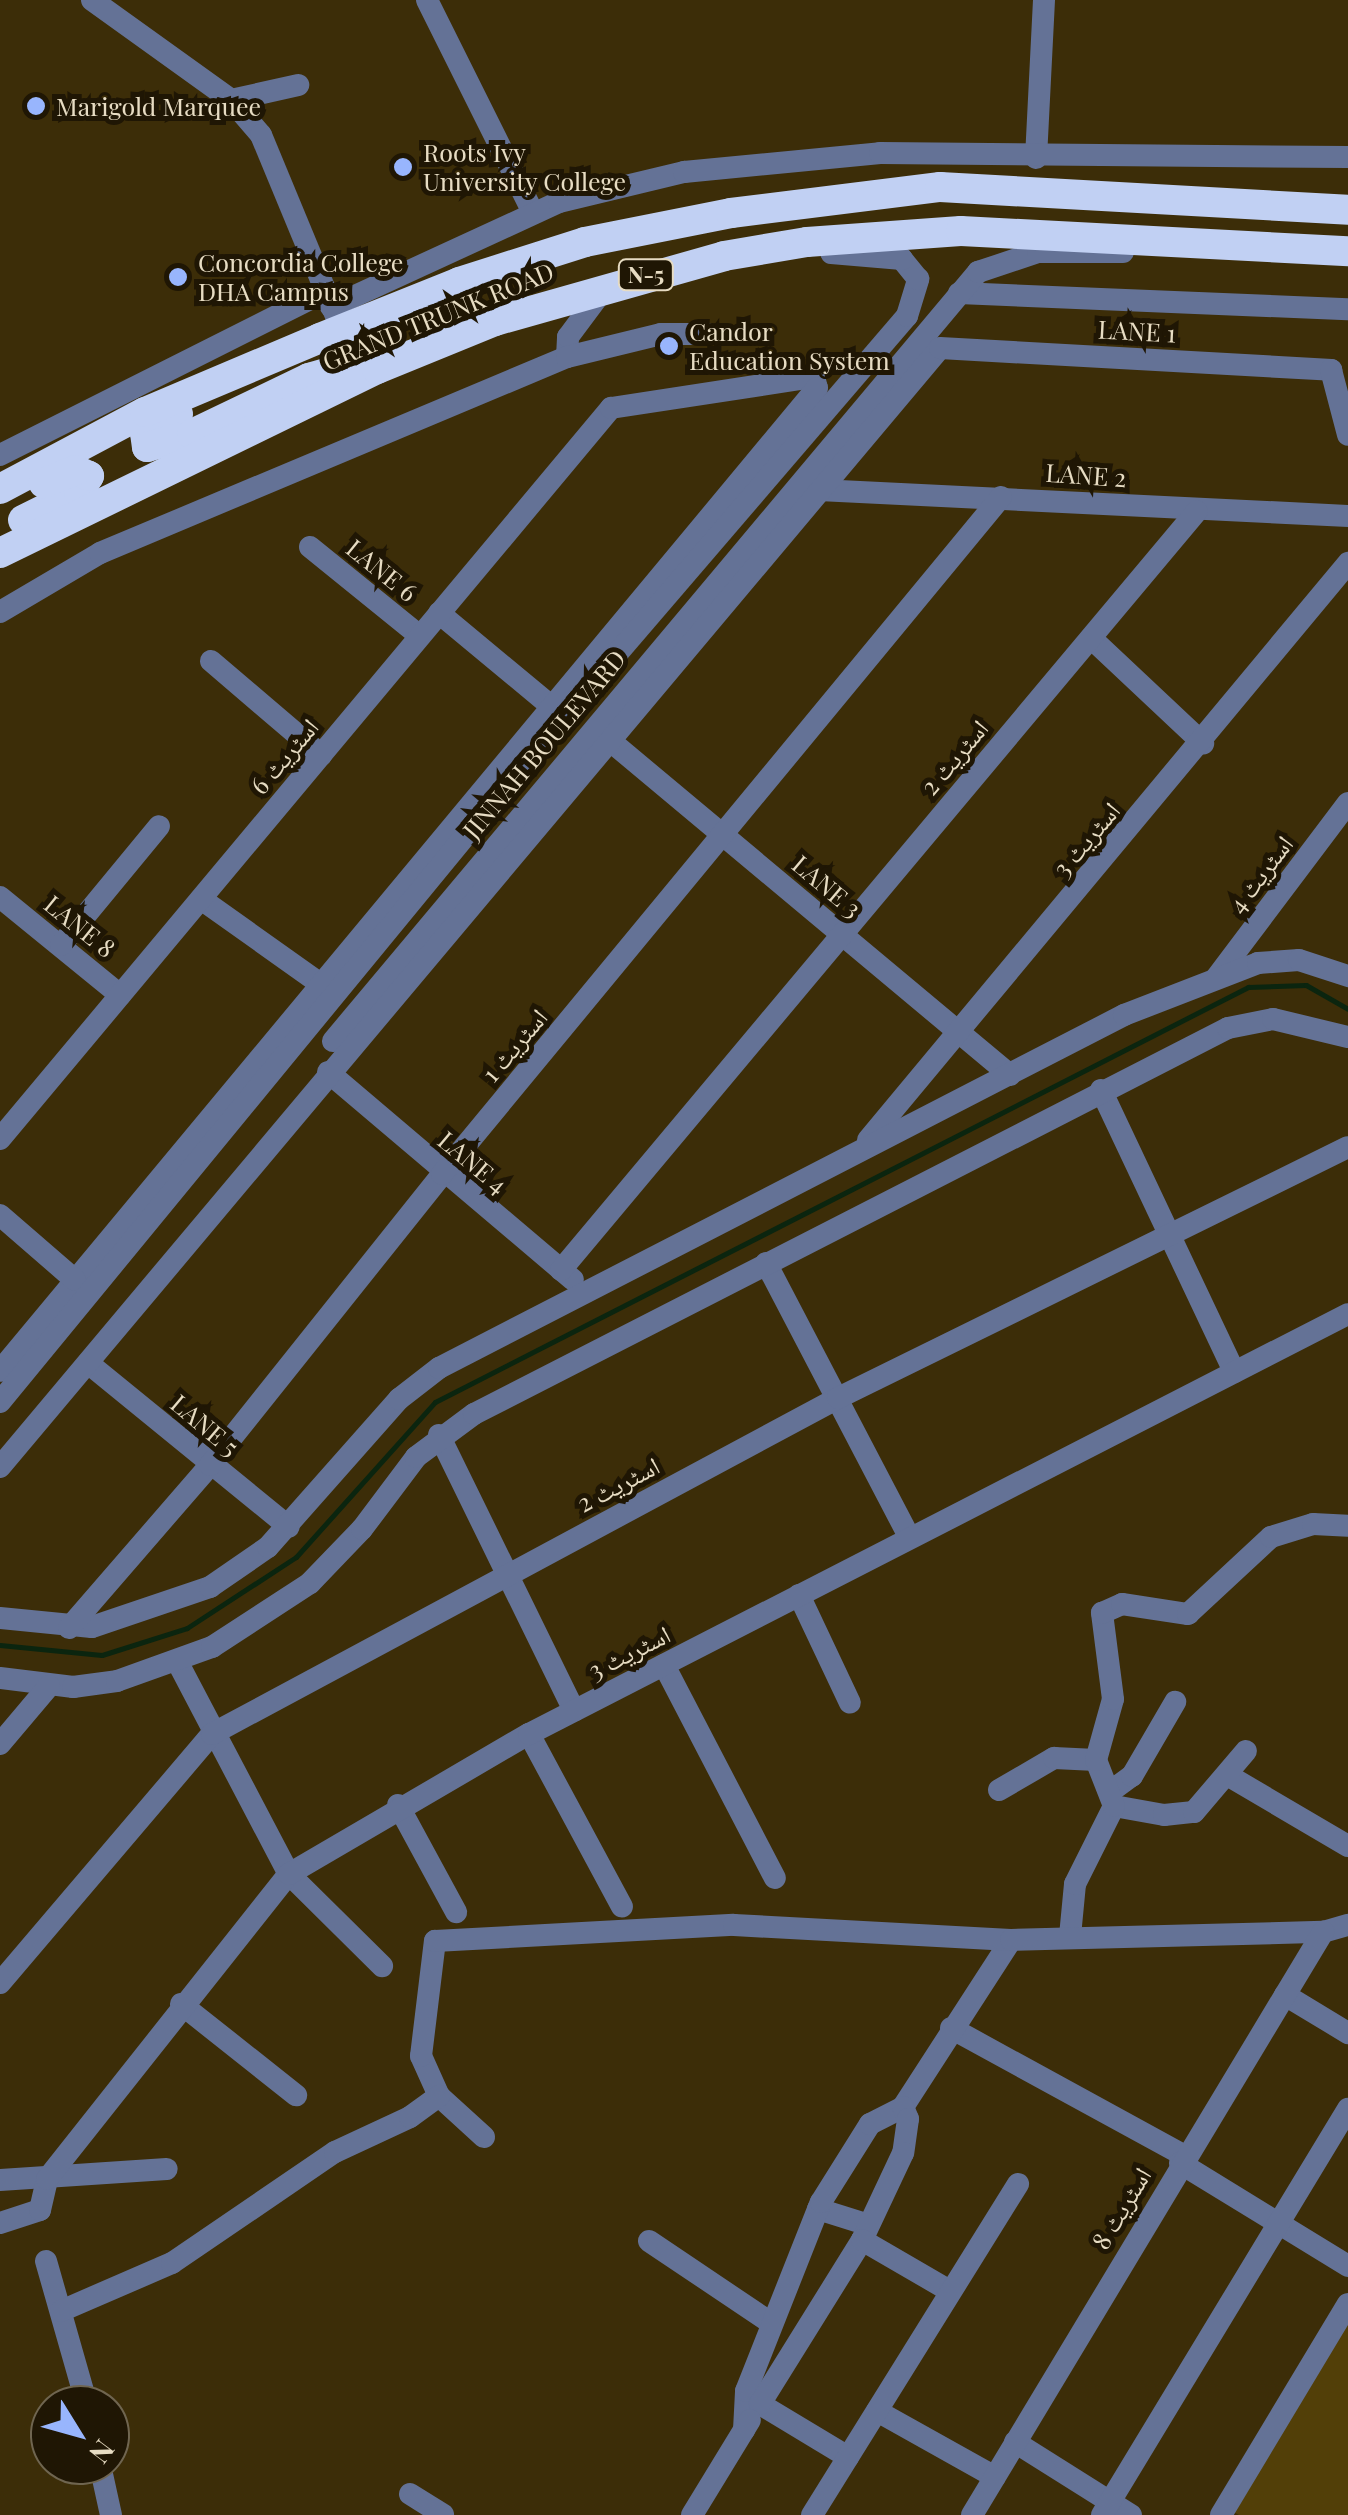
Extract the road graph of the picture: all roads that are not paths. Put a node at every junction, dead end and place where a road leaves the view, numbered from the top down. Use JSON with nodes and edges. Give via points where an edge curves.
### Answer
{"nodes":[{"id":1,"x":427,"y":0,"type":"edge"},
{"id":2,"x":1044,"y":0,"type":"edge"},
{"id":3,"x":98,"y":2,"type":"edge"},
{"id":4,"x":298,"y":84,"type":"dead end"},
{"id":5,"x":230,"y":100,"type":"junction"},
{"id":6,"x":1348,"y":157,"type":"edge"},
{"id":7,"x":1036,"y":158,"type":"junction"},
{"id":8,"x":1348,"y":210,"type":"edge"},
{"id":9,"x":532,"y":213,"type":"junction"},
{"id":10,"x":1222,"y":244,"type":"junction"},
{"id":11,"x":1348,"y":250,"type":"edge"},
{"id":12,"x":724,"y":256,"type":"junction"},
{"id":13,"x":609,"y":284,"type":"junction"},
{"id":14,"x":959,"y":293,"type":"junction"},
{"id":15,"x":1348,"y":309,"type":"edge"},
{"id":16,"x":334,"y":315,"type":"junction"},
{"id":17,"x":707,"y":334,"type":"dead end"},
{"id":18,"x":411,"y":355,"type":"junction"},
{"id":19,"x":567,"y":357,"type":"junction"},
{"id":20,"x":840,"y":396,"type":"junction"},
{"id":21,"x":870,"y":401,"type":"junction"},
{"id":22,"x":1348,"y":435,"type":"edge"},
{"id":23,"x":0,"y":455,"type":"edge"},
{"id":24,"x":0,"y":489,"type":"edge"},
{"id":25,"x":819,"y":490,"type":"junction"},
{"id":26,"x":1001,"y":497,"type":"junction"},
{"id":27,"x":0,"y":504,"type":"edge"},
{"id":28,"x":1197,"y":511,"type":"junction"},
{"id":29,"x":1348,"y":516,"type":"edge"},
{"id":30,"x":72,"y":519,"type":"junction"},
{"id":31,"x":0,"y":533,"type":"edge"},
{"id":32,"x":310,"y":548,"type":"dead end"},
{"id":33,"x":0,"y":554,"type":"edge"},
{"id":34,"x":80,"y":562,"type":"junction"},
{"id":35,"x":1348,"y":563,"type":"edge"},
{"id":36,"x":0,"y":612,"type":"edge"},
{"id":37,"x":440,"y":613,"type":"junction"},
{"id":38,"x":630,"y":625,"type":"junction"},
{"id":39,"x":420,"y":636,"type":"junction"},
{"id":40,"x":1090,"y":638,"type":"junction"},
{"id":41,"x":668,"y":654,"type":"junction"},
{"id":42,"x":211,"y":661,"type":"dead end"},
{"id":43,"x":550,"y":706,"type":"junction"},
{"id":44,"x":608,"y":739,"type":"junction"},
{"id":45,"x":1203,"y":743,"type":"junction"},
{"id":46,"x":321,"y":755,"type":"junction"},
{"id":47,"x":1348,"y":803,"type":"edge"},
{"id":48,"x":490,"y":806,"type":"junction"},
{"id":49,"x":512,"y":824,"type":"junction"},
{"id":50,"x":158,"y":826,"type":"dead end"},
{"id":51,"x":725,"y":836,"type":"junction"},
{"id":52,"x":200,"y":899,"type":"junction"},
{"id":53,"x":2,"y":901,"type":"edge"},
{"id":54,"x":842,"y":934,"type":"junction"},
{"id":55,"x":61,"y":945,"type":"junction"},
{"id":56,"x":1348,"y":976,"type":"edge"},
{"id":57,"x":1216,"y":978,"type":"junction"},
{"id":58,"x":322,"y":985,"type":"junction"},
{"id":59,"x":120,"y":995,"type":"junction"},
{"id":60,"x":1344,"y":1026,"type":"edge"},
{"id":61,"x":960,"y":1032,"type":"junction"},
{"id":62,"x":328,"y":1072,"type":"junction"},
{"id":63,"x":1010,"y":1074,"type":"junction"},
{"id":64,"x":1101,"y":1090,"type":"junction"},
{"id":65,"x":0,"y":1138,"type":"edge"},
{"id":66,"x":862,"y":1146,"type":"junction"},
{"id":67,"x":1348,"y":1147,"type":"edge"},
{"id":68,"x":442,"y":1174,"type":"junction"},
{"id":69,"x":157,"y":1199,"type":"junction"},
{"id":70,"x":0,"y":1215,"type":"edge"},
{"id":71,"x":191,"y":1226,"type":"junction"},
{"id":72,"x":1169,"y":1234,"type":"junction"},
{"id":73,"x":766,"y":1263,"type":"junction"},
{"id":74,"x":562,"y":1270,"type":"junction"},
{"id":75,"x":75,"y":1280,"type":"junction"},
{"id":76,"x":587,"y":1292,"type":"junction"},
{"id":77,"x":1347,"y":1318,"type":"edge"},
{"id":78,"x":88,"y":1363,"type":"junction"},
{"id":79,"x":0,"y":1372,"type":"edge"},
{"id":80,"x":1234,"y":1372,"type":"junction"},
{"id":81,"x":838,"y":1398,"type":"junction"},
{"id":82,"x":0,"y":1402,"type":"edge"},
{"id":83,"x":439,"y":1435,"type":"junction"},
{"id":84,"x":0,"y":1447,"type":"edge"},
{"id":85,"x":210,"y":1466,"type":"junction"},
{"id":86,"x":0,"y":1468,"type":"edge"},
{"id":87,"x":1348,"y":1526,"type":"edge"},
{"id":88,"x":289,"y":1527,"type":"junction"},
{"id":89,"x":910,"y":1538,"type":"junction"},
{"id":90,"x":507,"y":1575,"type":"junction"},
{"id":91,"x":799,"y":1596,"type":"junction"},
{"id":92,"x":0,"y":1618,"type":"edge"},
{"id":93,"x":69,"y":1628,"type":"junction"},
{"id":94,"x":176,"y":1661,"type":"junction"},
{"id":95,"x":664,"y":1665,"type":"junction"},
{"id":96,"x":0,"y":1678,"type":"edge"},
{"id":97,"x":48,"y":1686,"type":"junction"},
{"id":98,"x":1175,"y":1702,"type":"dead end"},
{"id":99,"x":850,"y":1703,"type":"dead end"},
{"id":100,"x":574,"y":1711,"type":"junction"},
{"id":101,"x":212,"y":1734,"type":"junction"},
{"id":102,"x":530,"y":1734,"type":"junction"},
{"id":103,"x":0,"y":1744,"type":"edge"},
{"id":104,"x":1246,"y":1751,"type":"dead end"},
{"id":105,"x":1096,"y":1760,"type":"junction"},
{"id":106,"x":1229,"y":1776,"type":"junction"},
{"id":107,"x":998,"y":1790,"type":"dead end"},
{"id":108,"x":1113,"y":1799,"type":"junction"},
{"id":109,"x":398,"y":1805,"type":"junction"},
{"id":110,"x":1348,"y":1846,"type":"edge"},
{"id":111,"x":289,"y":1874,"type":"junction"},
{"id":112,"x":775,"y":1878,"type":"dead end"},
{"id":113,"x":622,"y":1907,"type":"dead end"},
{"id":114,"x":456,"y":1912,"type":"dead end"},
{"id":115,"x":1348,"y":1925,"type":"edge"},
{"id":116,"x":1323,"y":1932,"type":"junction"},
{"id":117,"x":1070,"y":1936,"type":"junction"},
{"id":118,"x":1011,"y":1940,"type":"junction"},
{"id":119,"x":382,"y":1966,"type":"dead end"},
{"id":120,"x":0,"y":1983,"type":"edge"},
{"id":121,"x":1285,"y":1996,"type":"junction"},
{"id":122,"x":181,"y":2004,"type":"junction"},
{"id":123,"x":951,"y":2028,"type":"junction"},
{"id":124,"x":1348,"y":2033,"type":"edge"},
{"id":125,"x":296,"y":2095,"type":"dead end"},
{"id":126,"x":439,"y":2096,"type":"junction"},
{"id":127,"x":903,"y":2106,"type":"junction"},
{"id":128,"x":1348,"y":2109,"type":"edge"},
{"id":129,"x":484,"y":2137,"type":"dead end"},
{"id":130,"x":1182,"y":2160,"type":"junction"},
{"id":131,"x":166,"y":2169,"type":"dead end"},
{"id":132,"x":47,"y":2179,"type":"junction"},
{"id":133,"x":0,"y":2180,"type":"edge"},
{"id":134,"x":1018,"y":2184,"type":"dead end"},
{"id":135,"x":818,"y":2209,"type":"junction"},
{"id":136,"x":0,"y":2222,"type":"edge"},
{"id":137,"x":1276,"y":2223,"type":"junction"},
{"id":138,"x":864,"y":2232,"type":"junction"},
{"id":139,"x":648,"y":2241,"type":"dead end"},
{"id":140,"x":46,"y":2260,"type":"dead end"},
{"id":141,"x":1348,"y":2266,"type":"edge"},
{"id":142,"x":950,"y":2291,"type":"junction"},
{"id":143,"x":1348,"y":2304,"type":"edge"},
{"id":144,"x":61,"y":2312,"type":"junction"},
{"id":145,"x":771,"y":2323,"type":"junction"},
{"id":146,"x":81,"y":2385,"type":"edge"},
{"id":147,"x":760,"y":2404,"type":"junction"},
{"id":148,"x":877,"y":2411,"type":"junction"},
{"id":149,"x":744,"y":2430,"type":"junction"},
{"id":150,"x":1014,"y":2442,"type":"junction"},
{"id":151,"x":848,"y":2457,"type":"junction"},
{"id":152,"x":995,"y":2477,"type":"junction"},
{"id":153,"x":104,"y":2485,"type":"edge"},
{"id":154,"x":410,"y":2494,"type":"dead end"},
{"id":155,"x":1106,"y":2509,"type":"edge"},
{"id":156,"x":111,"y":2515,"type":"edge"},
{"id":157,"x":443,"y":2515,"type":"edge"},
{"id":158,"x":692,"y":2515,"type":"edge"},
{"id":159,"x":812,"y":2515,"type":"edge"},
{"id":160,"x":972,"y":2515,"type":"edge"},
{"id":161,"x":1131,"y":2515,"type":"edge"},
{"id":162,"x":1221,"y":2515,"type":"edge"}],
"edges":[{"from":1,"to":9,"type":"street"},
{"from":2,"to":7,"type":"street"},
{"from":3,"to":5,"type":"street"},
{"from":4,"to":5,"type":"street"},
{"from":5,"to":16,"type":"street","via":[[261,135]]},
{"from":6,"to":7,"type":"street","via":[[1232,152]]},
{"from":7,"to":9,"type":"street","via":[[880,153],[720,167],[622,182]]},
{"from":8,"to":16,"type":"highway","name":"GRAND TRUNK ROAD","number":"N-5","via":[[940,187],[808,201],[585,242]]},
{"from":9,"to":16,"type":"street"},
{"from":10,"to":11,"type":"highway","name":"GRAND TRUNK ROAD","number":"N-5"},
{"from":10,"to":12,"type":"highway","name":"GRAND TRUNK ROAD","number":"N-5","via":[[961,230]]},
{"from":10,"to":14,"type":"street","name":"JINNAH BOULEVARD","via":[[1007,258],[978,272]]},
{"from":12,"to":13,"type":"highway","name":"GRAND TRUNK ROAD","number":"N-5"},
{"from":12,"to":20,"type":"street","name":"JINNAH BOULEVARD","via":[[854,253],[902,259],[912,268],[918,278],[913,306]]},
{"from":13,"to":18,"type":"highway","name":"GRAND TRUNK ROAD","number":"N-5"},
{"from":13,"to":19,"type":"street","via":[[577,321]]},
{"from":14,"to":15,"type":"street"},
{"from":14,"to":21,"type":"street","name":"JINNAH BOULEVARD"},
{"from":16,"to":18,"type":"highway","via":[[156,424],[145,433],[145,445],[155,448],[334,369]]},
{"from":16,"to":23,"type":"street"},
{"from":16,"to":24,"type":"highway","name":"GRAND TRUNK ROAD","number":"N-5"},
{"from":17,"to":19,"type":"street","via":[[661,334]]},
{"from":18,"to":30,"type":"highway","name":"GRAND TRUNK ROAD","number":"N-5"},
{"from":19,"to":34,"type":"street"},
{"from":20,"to":21,"type":"street"},
{"from":20,"to":38,"type":"street","name":"JINNAH BOULEVARD"},
{"from":21,"to":41,"type":"street","name":"JINNAH BOULEVARD"},
{"from":22,"to":25,"type":"street","name":"LANE 1","via":[[1331,370],[940,348]]},
{"from":25,"to":26,"type":"street","name":"LANE 2"},
{"from":25,"to":41,"type":"street"},
{"from":26,"to":28,"type":"street","name":"LANE 2"},
{"from":26,"to":51,"type":"street","name":"اسٹریٹ 1"},
{"from":27,"to":31,"type":"highway","via":[[66,472],[88,476],[80,492]]},
{"from":28,"to":29,"type":"street","name":"LANE 2"},
{"from":28,"to":40,"type":"street","name":"اسٹریٹ 2"},
{"from":30,"to":33,"type":"highway","name":"GRAND TRUNK ROAD","number":"N-5"},
{"from":30,"to":34,"type":"street"},
{"from":32,"to":39,"type":"street","name":"LANE 6"},
{"from":34,"to":36,"type":"street"},
{"from":35,"to":45,"type":"street","name":"اسٹریٹ 3"},
{"from":37,"to":38,"type":"street","name":"اسٹریٹ 6","via":[[611,408],[814,377],[816,388]]},
{"from":37,"to":39,"type":"street","name":"اسٹریٹ 6"},
{"from":37,"to":43,"type":"street"},
{"from":38,"to":43,"type":"street"},
{"from":38,"to":48,"type":"street","name":"JINNAH BOULEVARD"},
{"from":39,"to":46,"type":"street","name":"اسٹریٹ 6"},
{"from":40,"to":45,"type":"street"},
{"from":40,"to":54,"type":"street","name":"اسٹریٹ 2"},
{"from":41,"to":44,"type":"street"},
{"from":41,"to":49,"type":"street","name":"JINNAH BOULEVARD"},
{"from":42,"to":46,"type":"street"},
{"from":43,"to":58,"type":"street"},
{"from":44,"to":51,"type":"street","name":"LANE 3"},
{"from":44,"to":62,"type":"street"},
{"from":45,"to":61,"type":"street","name":"اسٹریٹ 3"},
{"from":46,"to":52,"type":"street","name":"اسٹریٹ 6"},
{"from":47,"to":57,"type":"street","name":"اسٹریٹ 4"},
{"from":48,"to":49,"type":"street"},
{"from":48,"to":69,"type":"street","name":"JINNAH BOULEVARD"},
{"from":49,"to":71,"type":"street","name":"JINNAH BOULEVARD"},
{"from":50,"to":55,"type":"street"},
{"from":51,"to":54,"type":"street","name":"LANE 3"},
{"from":51,"to":68,"type":"street","name":"اسٹریٹ 1"},
{"from":52,"to":58,"type":"street"},
{"from":52,"to":59,"type":"street","name":"اسٹریٹ 6"},
{"from":53,"to":55,"type":"street","name":"LANE 8"},
{"from":54,"to":61,"type":"street","name":"LANE 3"},
{"from":54,"to":74,"type":"street","name":"اسٹریٹ 2"},
{"from":55,"to":59,"type":"street","name":"LANE 8"},
{"from":56,"to":57,"type":"street","via":[[1281,960]]},
{"from":57,"to":63,"type":"street","via":[[1124,1015]]},
{"from":58,"to":69,"type":"street"},
{"from":59,"to":65,"type":"street","name":"اسٹریٹ 6"},
{"from":60,"to":64,"type":"street","via":[[1255,1020]]},
{"from":61,"to":63,"type":"street","name":"LANE 3"},
{"from":61,"to":66,"type":"street","name":"اسٹریٹ 3"},
{"from":62,"to":68,"type":"street","name":"LANE 4"},
{"from":62,"to":71,"type":"street"},
{"from":63,"to":66,"type":"street"},
{"from":64,"to":72,"type":"street"},
{"from":64,"to":73,"type":"street"},
{"from":66,"to":76,"type":"street"},
{"from":67,"to":72,"type":"street","name":"اسٹریٹ 2"},
{"from":68,"to":74,"type":"street","name":"LANE 4"},
{"from":68,"to":85,"type":"street","name":"اسٹریٹ 1"},
{"from":69,"to":75,"type":"street"},
{"from":69,"to":82,"type":"street","name":"JINNAH BOULEVARD"},
{"from":70,"to":75,"type":"street"},
{"from":71,"to":78,"type":"street"},
{"from":71,"to":84,"type":"street","name":"JINNAH BOULEVARD"},
{"from":72,"to":80,"type":"street"},
{"from":72,"to":81,"type":"street","name":"اسٹریٹ 2"},
{"from":73,"to":81,"type":"street"},
{"from":73,"to":83,"type":"street"},
{"from":74,"to":76,"type":"street","name":"LANE 4"},
{"from":75,"to":79,"type":"street"},
{"from":76,"to":88,"type":"street","via":[[419,1380]]},
{"from":77,"to":80,"type":"street","name":"اسٹریٹ 3"},
{"from":78,"to":85,"type":"street","name":"LANE 5"},
{"from":78,"to":86,"type":"street"},
{"from":80,"to":89,"type":"street","name":"اسٹریٹ 3"},
{"from":81,"to":89,"type":"street"},
{"from":81,"to":90,"type":"street","name":"اسٹریٹ 2"},
{"from":83,"to":90,"type":"street"},
{"from":83,"to":94,"type":"street","via":[[310,1583],[247,1628]]},
{"from":85,"to":88,"type":"street","name":"LANE 5"},
{"from":85,"to":93,"type":"street","name":"اسٹریٹ 1"},
{"from":87,"to":105,"type":"street","via":[[1314,1524],[1271,1537],[1188,1614],[1122,1604],[1102,1613],[1112,1699]]},
{"from":88,"to":93,"type":"street","via":[[210,1586],[120,1622]]},
{"from":89,"to":91,"type":"street","name":"اسٹریٹ 3"},
{"from":90,"to":100,"type":"street"},
{"from":90,"to":101,"type":"street","name":"اسٹریٹ 2"},
{"from":91,"to":95,"type":"street","name":"اسٹریٹ 3"},
{"from":91,"to":99,"type":"street"},
{"from":92,"to":93,"type":"street"},
{"from":94,"to":97,"type":"street","via":[[118,1680]]},
{"from":94,"to":101,"type":"street"},
{"from":95,"to":100,"type":"street","name":"اسٹریٹ 3"},
{"from":95,"to":112,"type":"street"},
{"from":96,"to":97,"type":"street"},
{"from":97,"to":103,"type":"street"},
{"from":98,"to":108,"type":"street"},
{"from":100,"to":102,"type":"street","name":"اسٹریٹ 3"},
{"from":101,"to":111,"type":"street"},
{"from":101,"to":120,"type":"street","name":"اسٹریٹ 2"},
{"from":102,"to":109,"type":"street","name":"اسٹریٹ 3"},
{"from":102,"to":113,"type":"street"},
{"from":104,"to":106,"type":"street"},
{"from":105,"to":107,"type":"street","via":[[1054,1758]]},
{"from":105,"to":108,"type":"street"},
{"from":106,"to":108,"type":"street","via":[[1185,1815]]},
{"from":106,"to":110,"type":"street"},
{"from":108,"to":117,"type":"street","via":[[1076,1884]]},
{"from":109,"to":111,"type":"street","name":"اسٹریٹ 3"},
{"from":109,"to":114,"type":"street"},
{"from":111,"to":119,"type":"street"},
{"from":111,"to":122,"type":"street","name":"اسٹریٹ 3"},
{"from":115,"to":116,"type":"street"},
{"from":116,"to":117,"type":"street"},
{"from":116,"to":121,"type":"street","name":"اسٹریٹ 8"},
{"from":117,"to":118,"type":"street"},
{"from":118,"to":123,"type":"street"},
{"from":118,"to":126,"type":"street","via":[[734,1925],[434,1940],[422,2056]]},
{"from":121,"to":124,"type":"street"},
{"from":121,"to":130,"type":"street","name":"اسٹریٹ 8"},
{"from":122,"to":125,"type":"street"},
{"from":122,"to":132,"type":"street","name":"اسٹریٹ 3"},
{"from":123,"to":127,"type":"street"},
{"from":123,"to":130,"type":"street"},
{"from":126,"to":129,"type":"street"},
{"from":126,"to":144,"type":"street","via":[[335,2152],[172,2263]]},
{"from":127,"to":135,"type":"street","via":[[870,2124]]},
{"from":127,"to":138,"type":"street","via":[[903,2153]]},
{"from":128,"to":137,"type":"street"},
{"from":130,"to":137,"type":"street"},
{"from":130,"to":150,"type":"street","name":"اسٹریٹ 8"},
{"from":131,"to":132,"type":"street"},
{"from":132,"to":133,"type":"street"},
{"from":132,"to":136,"type":"street","via":[[40,2210]]},
{"from":134,"to":142,"type":"street"},
{"from":135,"to":138,"type":"street"},
{"from":135,"to":145,"type":"street"},
{"from":137,"to":141,"type":"street"},
{"from":137,"to":155,"type":"street"},
{"from":138,"to":142,"type":"street"},
{"from":138,"to":147,"type":"street"},
{"from":139,"to":145,"type":"street"},
{"from":140,"to":144,"type":"street"},
{"from":142,"to":148,"type":"street"},
{"from":143,"to":162,"type":"street"},
{"from":144,"to":146,"type":"street"},
{"from":145,"to":149,"type":"street","via":[[746,2391]]},
{"from":147,"to":149,"type":"street"},
{"from":147,"to":151,"type":"street"},
{"from":148,"to":151,"type":"street"},
{"from":148,"to":152,"type":"street"},
{"from":149,"to":158,"type":"street"},
{"from":150,"to":152,"type":"street","name":"اسٹریٹ 8"},
{"from":150,"to":155,"type":"street"},
{"from":151,"to":159,"type":"street"},
{"from":152,"to":160,"type":"street","name":"اسٹریٹ 8"},
{"from":153,"to":156,"type":"street"},
{"from":154,"to":157,"type":"street"},
{"from":155,"to":161,"type":"street"}]}
